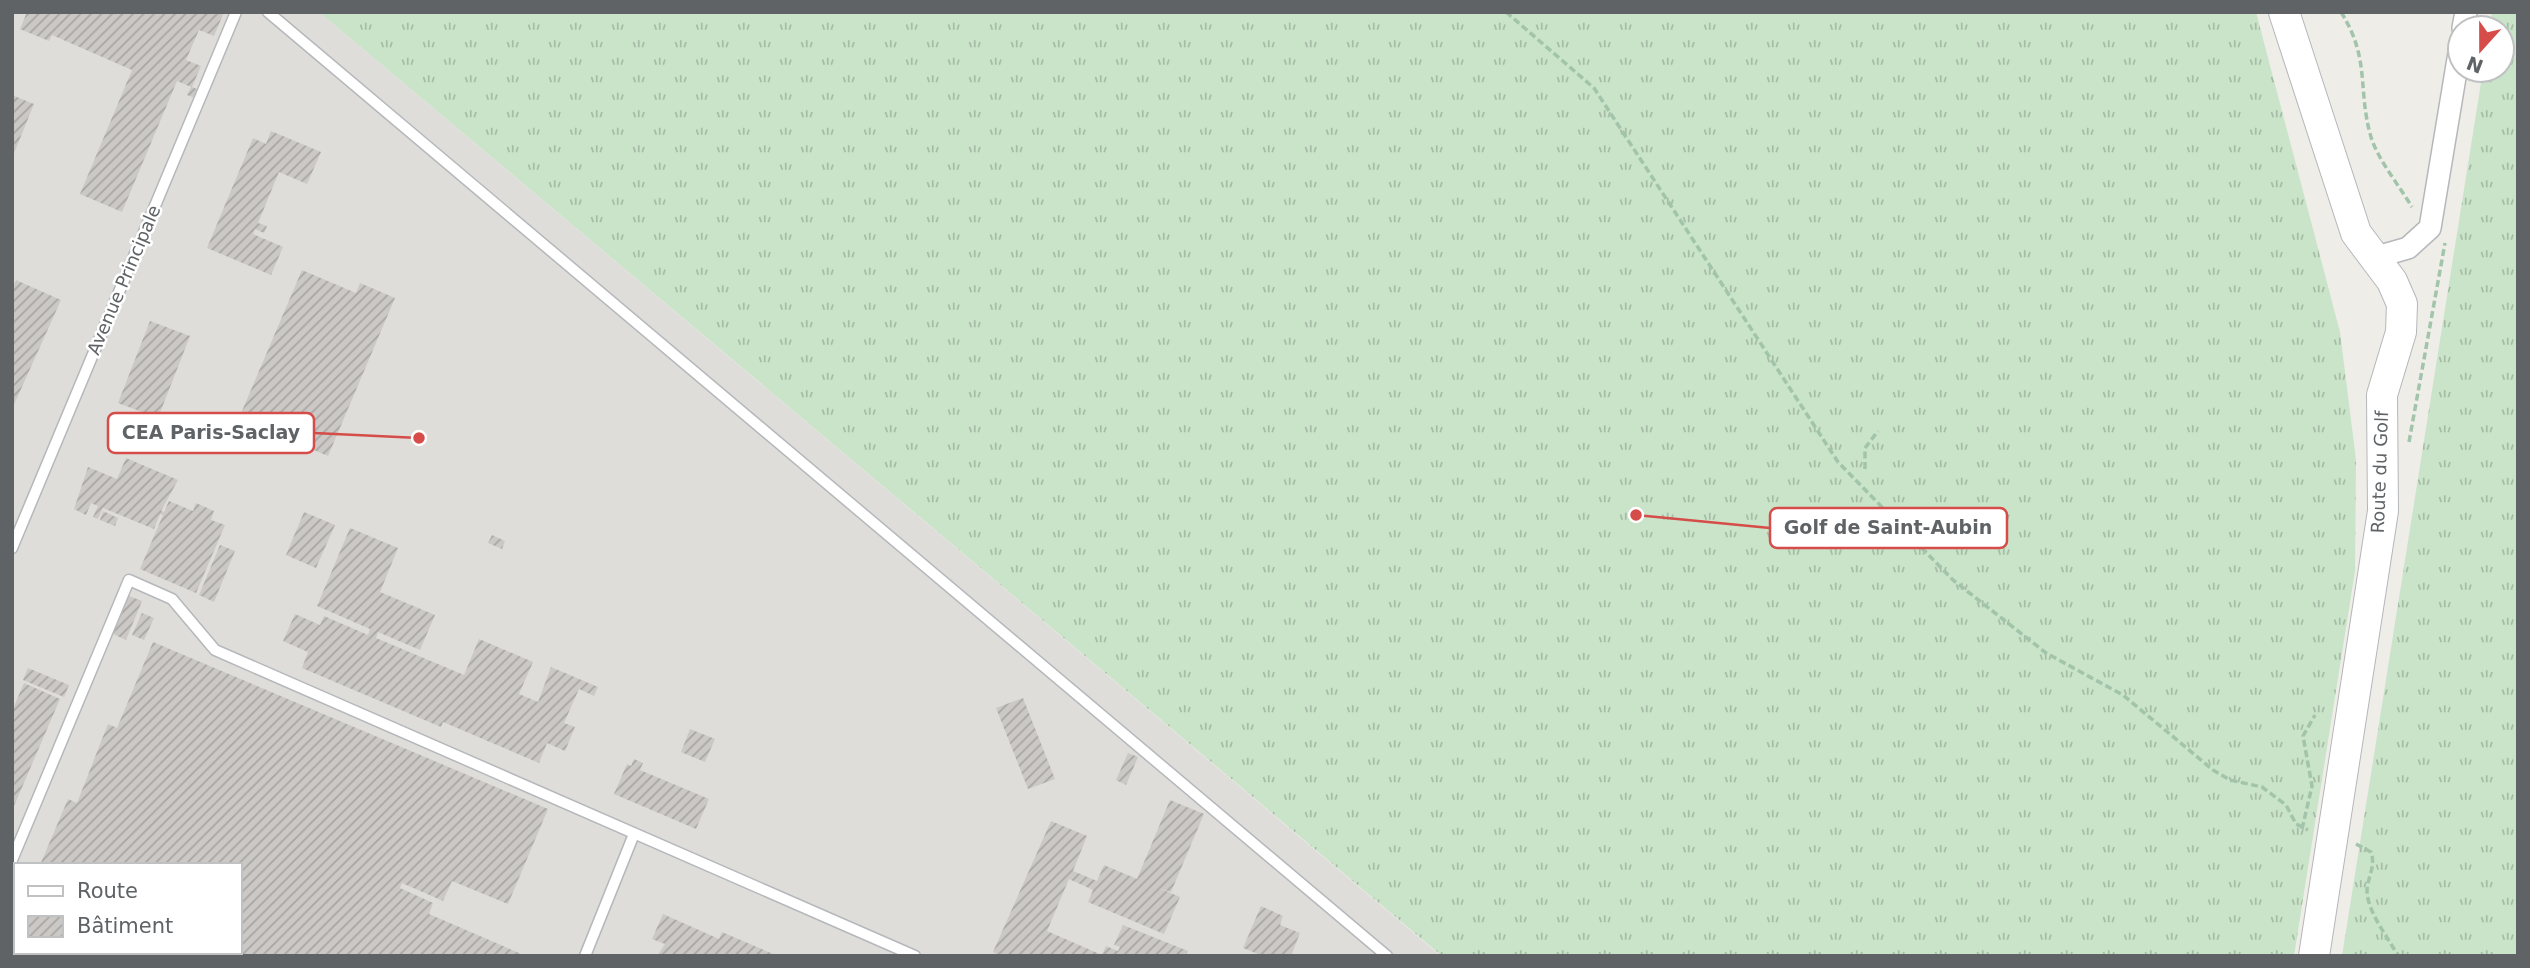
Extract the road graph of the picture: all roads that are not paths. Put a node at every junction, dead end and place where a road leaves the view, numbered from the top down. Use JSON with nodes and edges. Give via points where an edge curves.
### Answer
{"nodes":[{"id":1,"x":236,"y":12,"type":"edge"},
{"id":2,"x":268,"y":12,"type":"edge"},
{"id":3,"x":2284,"y":12,"type":"edge"},
{"id":4,"x":2454,"y":84,"type":"edge"},
{"id":5,"x":2373,"y":258,"type":"junction"},
{"id":6,"x":12,"y":548,"type":"edge"},
{"id":7,"x":634,"y":834,"type":"junction"},
{"id":8,"x":12,"y":860,"type":"edge"},
{"id":9,"x":585,"y":956,"type":"edge"},
{"id":10,"x":915,"y":956,"type":"edge"},
{"id":11,"x":1387,"y":956,"type":"edge"},
{"id":12,"x":2315,"y":956,"type":"edge"}],
"edges":[{"from":1,"to":6,"type":"lane","name":"Avenue Principale"},
{"from":2,"to":11,"type":"lane"},
{"from":3,"to":5,"type":"street","name":"Route du Golf","via":[[2356,233]]},
{"from":4,"to":5,"type":"street","via":[[2430,228],[2408,248]]},
{"from":5,"to":12,"type":"street","name":"Route du Golf","via":[[2392,281],[2402,304],[2401,332],[2382,395],[2382,511]]},
{"from":7,"to":8,"type":"lane","via":[[215,650],[172,599],[129,580]]},
{"from":7,"to":9,"type":"lane"},
{"from":7,"to":10,"type":"lane"}]}
